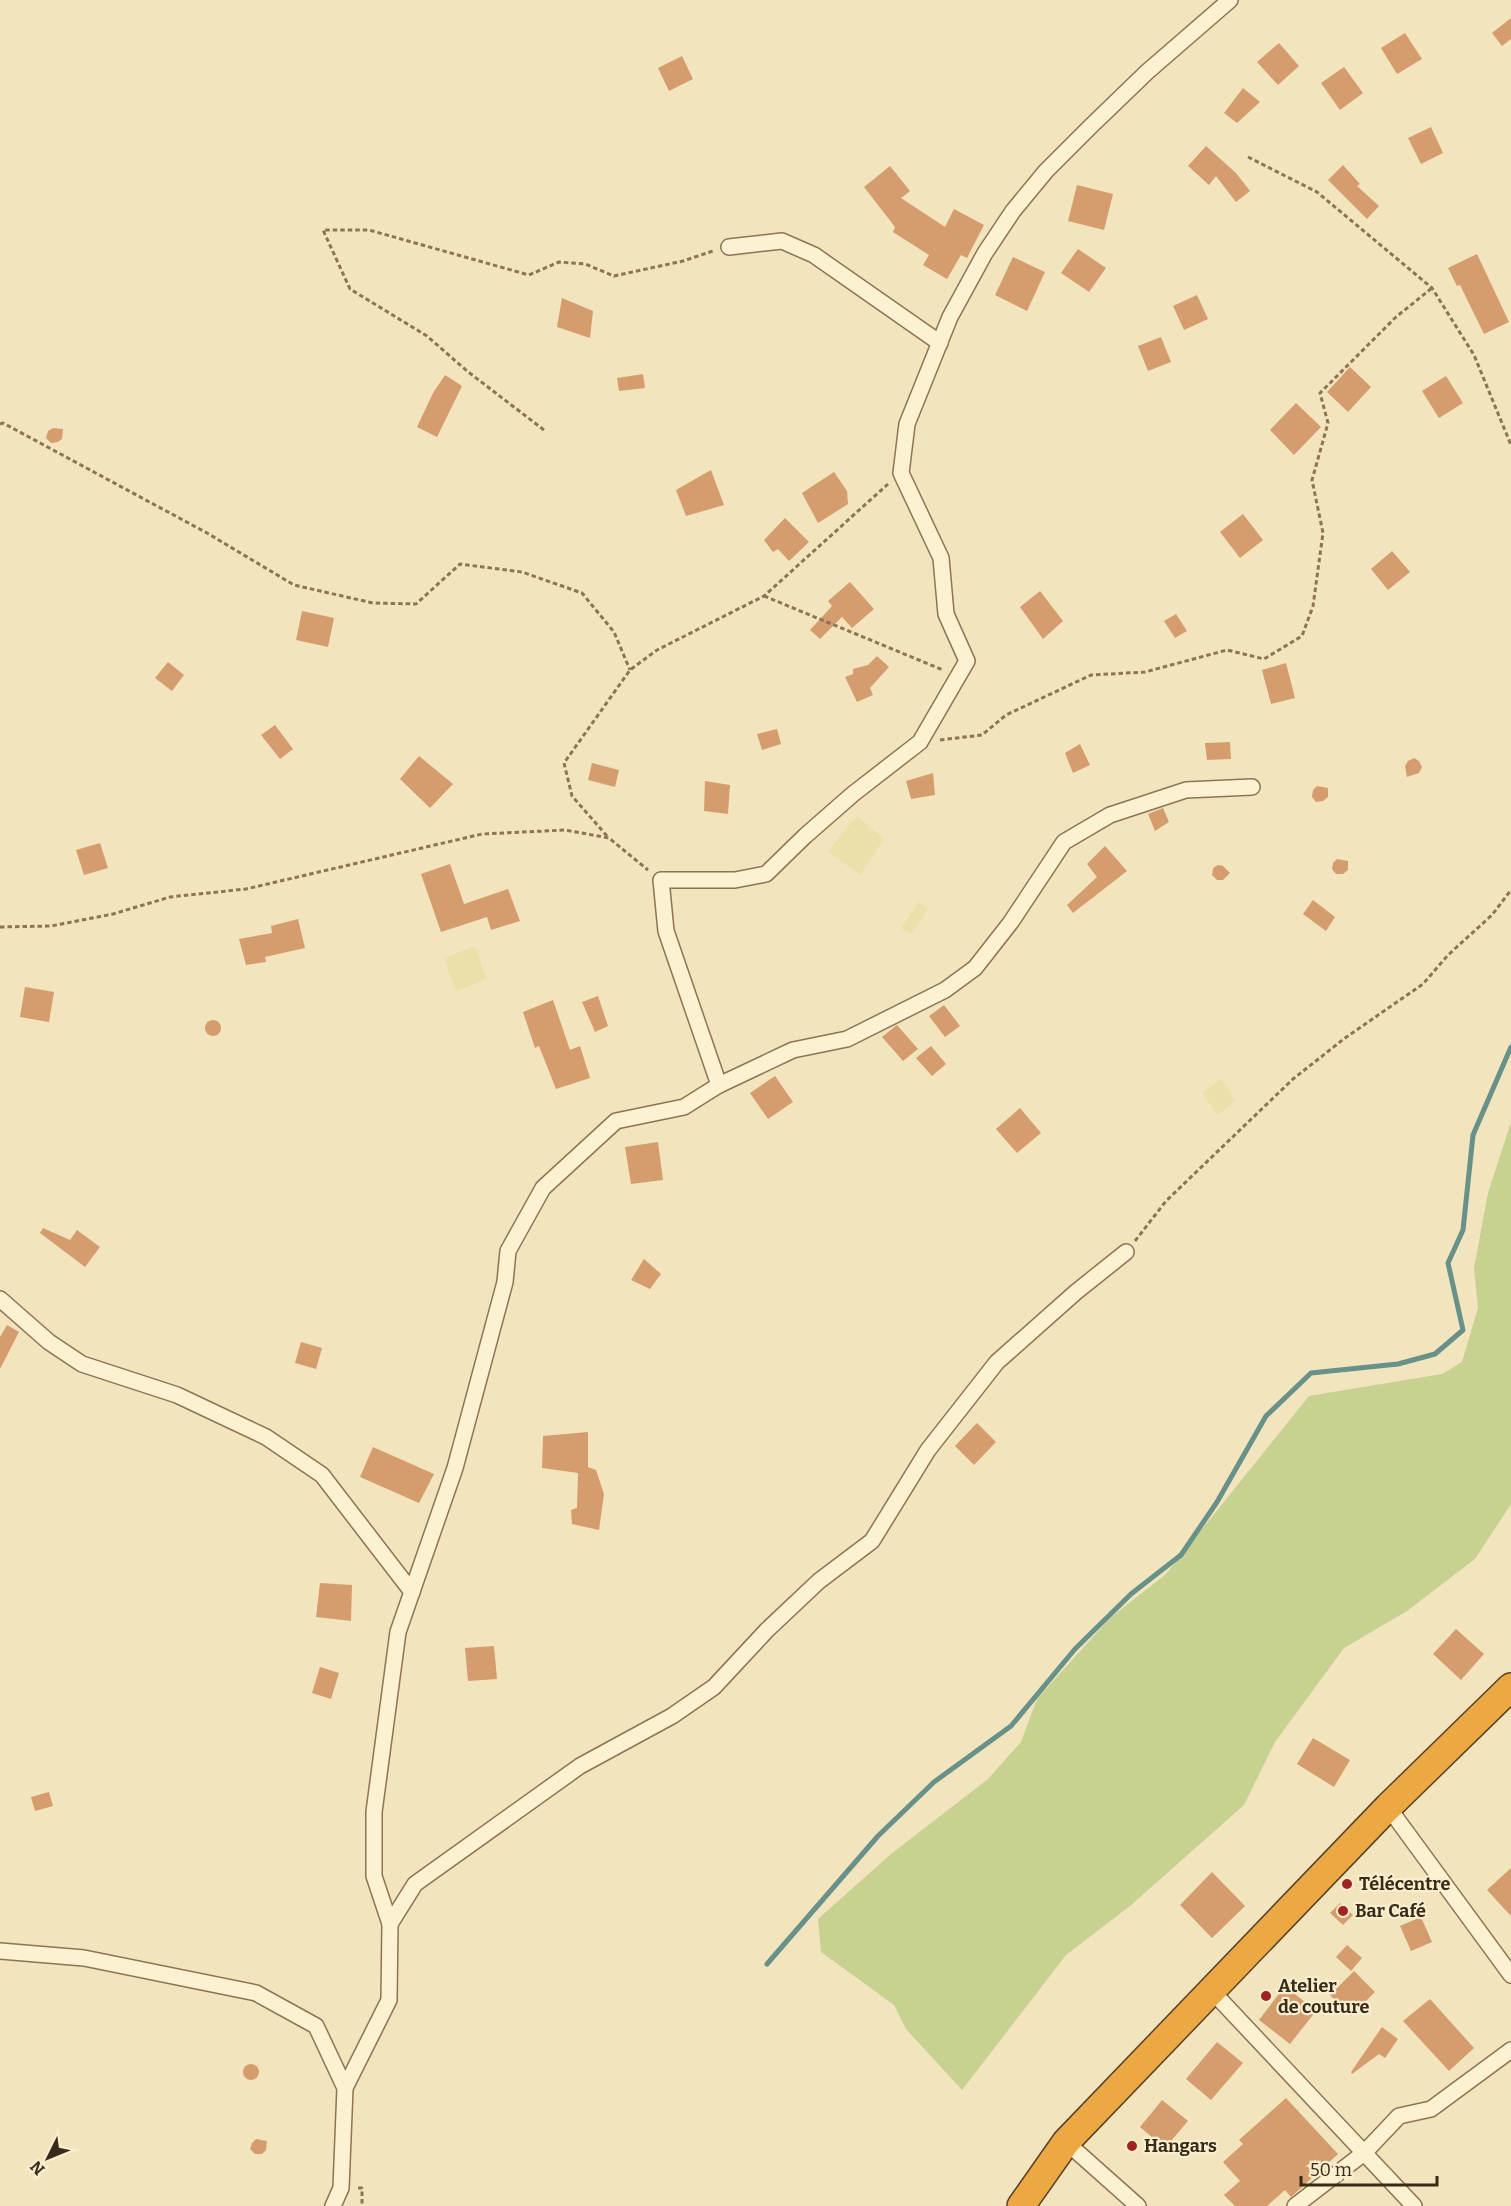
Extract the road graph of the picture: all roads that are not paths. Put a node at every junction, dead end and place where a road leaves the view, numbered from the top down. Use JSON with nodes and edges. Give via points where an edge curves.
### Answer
{"nodes":[{"id":1,"x":1230,"y":0,"type":"edge"},
{"id":2,"x":729,"y":247,"type":"road end"},
{"id":3,"x":940,"y":344,"type":"junction"},
{"id":4,"x":1252,"y":787,"type":"dead end"},
{"id":5,"x":719,"y":1085,"type":"junction"},
{"id":6,"x":1126,"y":1252,"type":"road end"},
{"id":7,"x":0,"y":1299,"type":"edge"},
{"id":8,"x":412,"y":1592,"type":"junction"},
{"id":9,"x":1511,"y":1687,"type":"edge"},
{"id":10,"x":1388,"y":1807,"type":"junction"},
{"id":11,"x":390,"y":1924,"type":"junction"},
{"id":12,"x":0,"y":1951,"type":"edge"},
{"id":13,"x":1511,"y":1975,"type":"edge"},
{"id":14,"x":1211,"y":1990,"type":"junction"},
{"id":15,"x":1511,"y":2050,"type":"edge"},
{"id":16,"x":345,"y":2088,"type":"junction"},
{"id":17,"x":1066,"y":2142,"type":"junction"},
{"id":18,"x":1364,"y":2152,"type":"junction"},
{"id":19,"x":333,"y":2206,"type":"edge"},
{"id":20,"x":1021,"y":2206,"type":"edge"},
{"id":21,"x":1138,"y":2206,"type":"edge"},
{"id":22,"x":1295,"y":2206,"type":"edge"},
{"id":23,"x":1414,"y":2206,"type":"edge"}],
"edges":[{"from":1,"to":3,"type":"street","via":[[1147,72],[1046,171],[985,253],[950,317]]},
{"from":2,"to":3,"type":"street","via":[[782,241],[814,255]]},
{"from":3,"to":5,"type":"street","via":[[907,424],[901,473],[941,558],[946,614],[967,661],[920,742],[854,794],[766,874],[735,880],[661,880],[666,931]]},
{"from":4,"to":5,"type":"street","via":[[1186,790],[1110,815],[1064,842],[975,968],[945,990],[847,1039],[793,1050]]},
{"from":5,"to":8,"type":"street","via":[[684,1107],[616,1121],[543,1188],[508,1251],[505,1282],[455,1468]]},
{"from":6,"to":11,"type":"street","via":[[997,1362],[928,1450],[872,1541],[819,1581],[714,1687],[672,1716],[580,1766],[415,1884]]},
{"from":7,"to":8,"type":"street","via":[[49,1342],[82,1364],[177,1395],[266,1437],[322,1475]]},
{"from":8,"to":11,"type":"street","via":[[398,1632],[374,1812],[374,1875]]},
{"from":9,"to":10,"type":"highway"},
{"from":10,"to":13,"type":"street"},
{"from":10,"to":14,"type":"highway"},
{"from":11,"to":16,"type":"street","via":[[389,2000]]},
{"from":12,"to":16,"type":"street","via":[[84,1958],[256,1993],[315,2026]]},
{"from":14,"to":17,"type":"highway"},
{"from":14,"to":18,"type":"street"},
{"from":15,"to":18,"type":"street","via":[[1431,2109],[1399,2116]]},
{"from":16,"to":19,"type":"street","via":[[341,2188]]},
{"from":17,"to":20,"type":"highway"},
{"from":17,"to":21,"type":"street"},
{"from":18,"to":22,"type":"street"},
{"from":18,"to":23,"type":"street"}]}
